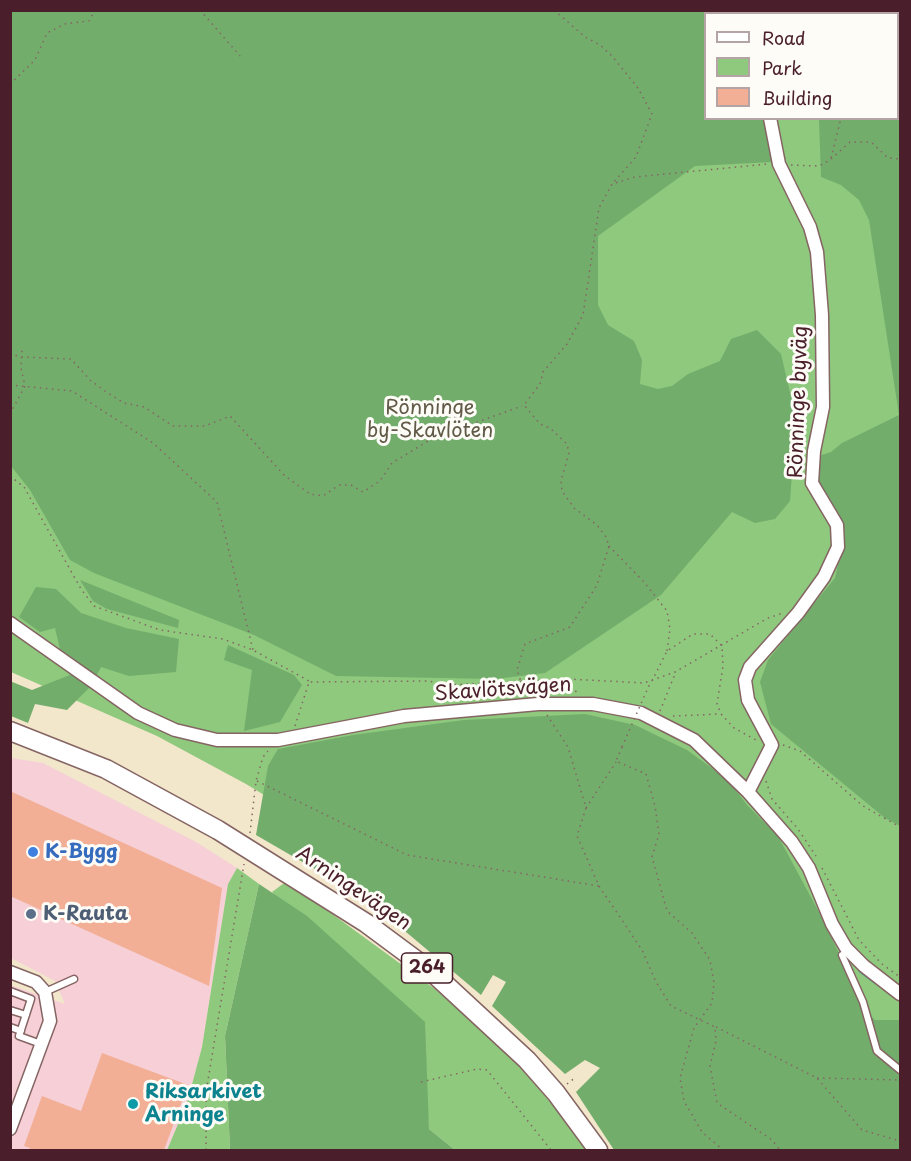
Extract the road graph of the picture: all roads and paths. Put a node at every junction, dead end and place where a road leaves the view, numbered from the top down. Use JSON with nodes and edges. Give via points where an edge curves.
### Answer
{"nodes":[{"id":1,"x":95,"y":10,"type":"edge"},
{"id":2,"x":200,"y":10,"type":"edge"},
{"id":3,"x":554,"y":10,"type":"edge"},
{"id":4,"x":240,"y":56,"type":"dead end"},
{"id":5,"x":10,"y":84,"type":"edge"},
{"id":6,"x":770,"y":120,"type":"edge"},
{"id":7,"x":840,"y":120,"type":"edge"},
{"id":8,"x":900,"y":159,"type":"edge"},
{"id":9,"x":830,"y":160,"type":"junction"},
{"id":10,"x":779,"y":164,"type":"junction"},
{"id":11,"x":612,"y":184,"type":"junction"},
{"id":12,"x":22,"y":350,"type":"dead end"},
{"id":13,"x":10,"y":353,"type":"edge"},
{"id":14,"x":20,"y":357,"type":"junction"},
{"id":15,"x":10,"y":385,"type":"edge"},
{"id":16,"x":25,"y":386,"type":"junction"},
{"id":17,"x":524,"y":405,"type":"junction"},
{"id":18,"x":10,"y":414,"type":"edge"},
{"id":19,"x":10,"y":476,"type":"edge"},
{"id":20,"x":609,"y":546,"type":"junction"},
{"id":21,"x":796,"y":615,"type":"junction"},
{"id":22,"x":10,"y":623,"type":"edge"},
{"id":23,"x":722,"y":646,"type":"junction"},
{"id":24,"x":253,"y":650,"type":"junction"},
{"id":25,"x":667,"y":651,"type":"junction"},
{"id":26,"x":675,"y":672,"type":"junction"},
{"id":27,"x":568,"y":679,"type":"dead end"},
{"id":28,"x":651,"y":681,"type":"junction"},
{"id":29,"x":309,"y":682,"type":"dead end"},
{"id":30,"x":538,"y":704,"type":"junction"},
{"id":31,"x":721,"y":714,"type":"junction"},
{"id":32,"x":665,"y":715,"type":"dead end"},
{"id":33,"x":671,"y":716,"type":"dead end"},
{"id":34,"x":10,"y":733,"type":"edge"},
{"id":35,"x":772,"y":746,"type":"junction"},
{"id":36,"x":616,"y":761,"type":"junction"},
{"id":37,"x":256,"y":781,"type":"dead end"},
{"id":38,"x":748,"y":792,"type":"junction"},
{"id":39,"x":586,"y":808,"type":"junction"},
{"id":40,"x":900,"y":827,"type":"edge"},
{"id":41,"x":245,"y":855,"type":"dead end"},
{"id":42,"x":599,"y":886,"type":"junction"},
{"id":43,"x":842,"y":955,"type":"dead end"},
{"id":44,"x":10,"y":972,"type":"edge"},
{"id":45,"x":74,"y":979,"type":"dead end"},
{"id":46,"x":10,"y":991,"type":"edge"},
{"id":47,"x":45,"y":992,"type":"junction"},
{"id":48,"x":900,"y":994,"type":"edge"},
{"id":49,"x":10,"y":1010,"type":"edge"},
{"id":50,"x":26,"y":1015,"type":"junction"},
{"id":51,"x":700,"y":1020,"type":"junction"},
{"id":52,"x":715,"y":1027,"type":"junction"},
{"id":53,"x":10,"y":1028,"type":"edge"},
{"id":54,"x":21,"y":1031,"type":"junction"},
{"id":55,"x":42,"y":1045,"type":"junction"},
{"id":56,"x":900,"y":1070,"type":"edge"},
{"id":57,"x":817,"y":1078,"type":"junction"},
{"id":58,"x":900,"y":1080,"type":"edge"},
{"id":59,"x":421,"y":1082,"type":"dead end"},
{"id":60,"x":13,"y":1115,"type":"edge"},
{"id":61,"x":10,"y":1129,"type":"edge"},
{"id":62,"x":900,"y":1141,"type":"edge"},
{"id":63,"x":206,"y":1150,"type":"edge"},
{"id":64,"x":551,"y":1150,"type":"edge"},
{"id":65,"x":597,"y":1150,"type":"edge"},
{"id":66,"x":723,"y":1150,"type":"edge"},
{"id":67,"x":780,"y":1150,"type":"edge"}],
"edges":[{"from":1,"to":5,"type":"path","via":[[89,21],[65,24],[47,33],[35,60]]},
{"from":2,"to":4,"type":"path"},
{"from":3,"to":11,"type":"path","via":[[606,50],[638,88],[652,114],[636,157]]},
{"from":6,"to":10,"type":"street","name":"Rönninge byväg"},
{"from":7,"to":9,"type":"path"},
{"from":8,"to":9,"type":"path","via":[[888,158],[871,142],[860,141],[849,142]]},
{"from":9,"to":10,"type":"path","via":[[819,166]]},
{"from":10,"to":11,"type":"path","via":[[635,177]]},
{"from":10,"to":21,"type":"street","name":"Rönninge byväg","via":[[810,227],[817,252],[823,407],[812,483],[837,525],[838,547],[824,577]]},
{"from":11,"to":17,"type":"path","via":[[599,208],[583,315]]},
{"from":12,"to":14,"type":"path"},
{"from":13,"to":14,"type":"path"},
{"from":14,"to":16,"type":"path"},
{"from":14,"to":17,"type":"path","via":[[71,359],[124,404],[144,407],[173,426],[205,426],[230,416],[285,476],[310,494],[323,496],[339,485],[351,485],[363,492],[380,481],[392,463],[433,438]]},
{"from":15,"to":16,"type":"path"},
{"from":16,"to":18,"type":"path"},
{"from":16,"to":24,"type":"path","via":[[72,391],[153,443],[217,502]]},
{"from":17,"to":20,"type":"path","via":[[540,424],[567,444],[562,491],[574,508],[597,525]]},
{"from":19,"to":24,"type":"path","via":[[24,488],[94,606],[160,630],[223,639]]},
{"from":20,"to":25,"type":"path","via":[[667,611]]},
{"from":20,"to":30,"type":"path","via":[[597,585],[570,627],[525,644],[517,670]]},
{"from":21,"to":23,"type":"path","via":[[783,613],[768,618]]},
{"from":21,"to":35,"type":"street","name":"Rönninge byväg","via":[[750,667],[745,681],[748,700]]},
{"from":22,"to":30,"type":"street","name":"Skavlötsvägen","via":[[138,713],[175,730],[217,740],[278,740],[404,716]]},
{"from":23,"to":25,"type":"path","via":[[710,634],[693,634]]},
{"from":23,"to":26,"type":"path"},
{"from":23,"to":31,"type":"path","via":[[717,704]]},
{"from":24,"to":29,"type":"path"},
{"from":25,"to":28,"type":"path"},
{"from":26,"to":28,"type":"path"},
{"from":26,"to":32,"type":"path","via":[[658,714]]},
{"from":27,"to":28,"type":"path"},
{"from":28,"to":36,"type":"path","bridge":true},
{"from":30,"to":38,"type":"street","name":"Skavlötsvägen","via":[[593,704],[641,713],[694,741]]},
{"from":30,"to":39,"type":"path","via":[[568,747]]},
{"from":31,"to":33,"type":"path"},
{"from":31,"to":35,"type":"path","via":[[734,728]]},
{"from":34,"to":65,"type":"main road","name":"Arningevägen","number":"264","via":[[106,769],[218,830],[366,922],[432,972],[527,1060]]},
{"from":35,"to":38,"type":"street"},
{"from":35,"to":40,"type":"path","via":[[788,745],[800,751],[863,806]]},
{"from":36,"to":39,"type":"path"},
{"from":36,"to":51,"type":"path","via":[[646,774],[659,834],[652,857],[667,911],[692,933],[710,960],[712,1003]]},
{"from":37,"to":42,"type":"path","via":[[407,855]]},
{"from":38,"to":48,"type":"street","name":"Skavlötsvägen","via":[[792,842],[809,868],[831,924],[846,948]]},
{"from":39,"to":42,"type":"path","via":[[577,836]]},
{"from":41,"to":63,"type":"path","via":[[206,1092]]},
{"from":42,"to":51,"type":"path","via":[[642,950],[671,1006]]},
{"from":43,"to":56,"type":"lane","via":[[864,1002],[877,1051]]},
{"from":44,"to":47,"type":"street","via":[[36,982]]},
{"from":45,"to":47,"type":"lane"},
{"from":46,"to":50,"type":"lane","via":[[31,999]]},
{"from":47,"to":55,"type":"street","via":[[50,1021]]},
{"from":49,"to":50,"type":"lane"},
{"from":50,"to":54,"type":"lane"},
{"from":51,"to":52,"type":"path"},
{"from":51,"to":66,"type":"path","via":[[694,1028],[680,1078],[684,1101],[702,1132]]},
{"from":52,"to":57,"type":"path"},
{"from":52,"to":67,"type":"path","via":[[710,1066],[717,1102],[772,1140]]},
{"from":53,"to":54,"type":"lane"},
{"from":54,"to":55,"type":"lane","via":[[19,1036]]},
{"from":55,"to":60,"type":"street"},
{"from":57,"to":58,"type":"path"},
{"from":57,"to":62,"type":"path","via":[[862,1130]]},
{"from":59,"to":64,"type":"path","via":[[487,1070]]},
{"from":60,"to":61,"type":"street"}]}
